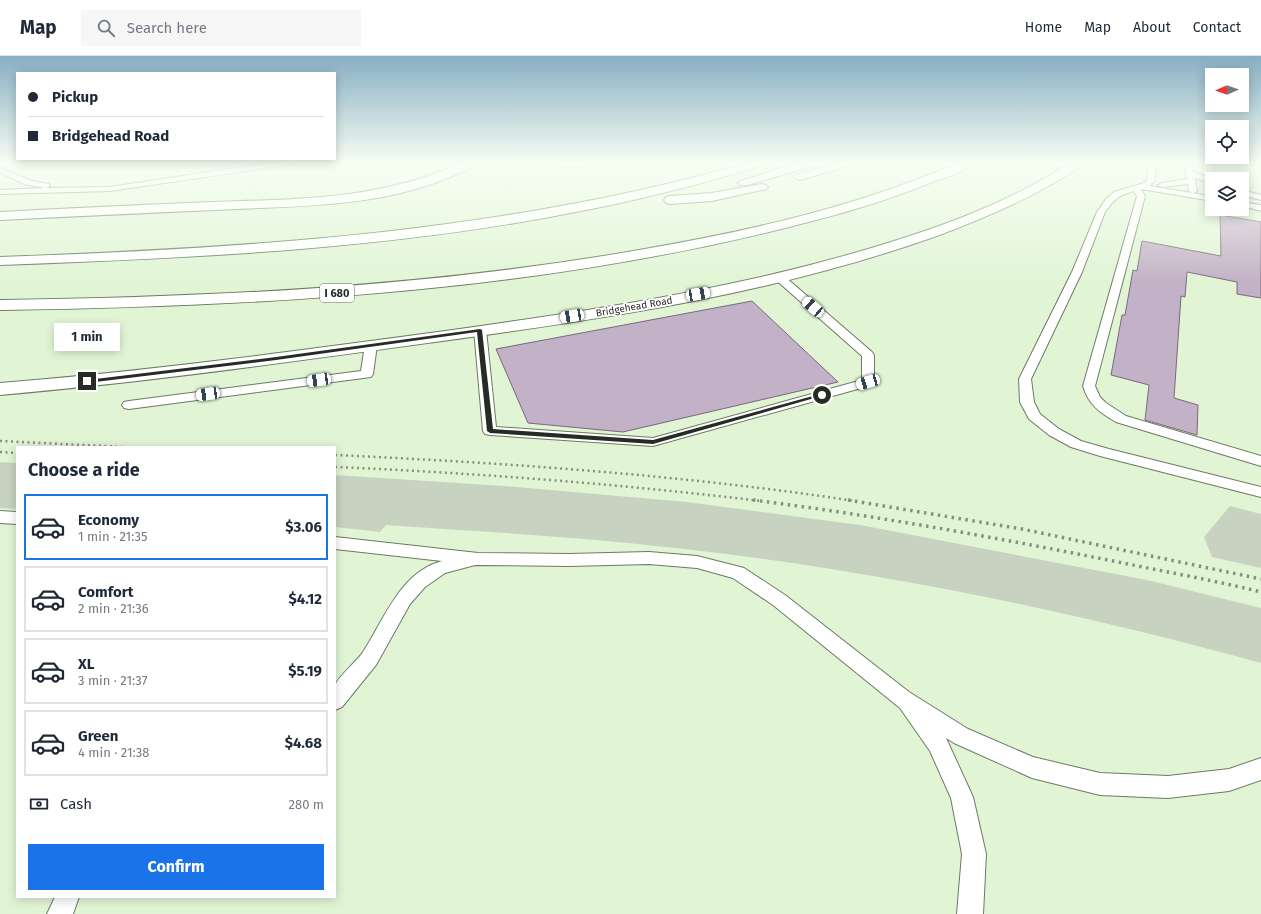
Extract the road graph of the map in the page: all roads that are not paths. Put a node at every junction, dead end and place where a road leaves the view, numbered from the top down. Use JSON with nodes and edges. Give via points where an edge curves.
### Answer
{"nodes":[{"id":1,"x":290,"y":202,"type":"edge"},
{"id":2,"x":604,"y":202,"type":"edge"},
{"id":3,"x":660,"y":202,"type":"edge"},
{"id":4,"x":861,"y":202,"type":"edge"},
{"id":5,"x":1008,"y":202,"type":"edge"},
{"id":6,"x":1108,"y":202,"type":"edge"},
{"id":7,"x":1140,"y":202,"type":"edge"},
{"id":8,"x":1249,"y":205,"type":"edge"},
{"id":9,"x":577,"y":208,"type":"junction"},
{"id":10,"x":1261,"y":208,"type":"edge"},
{"id":11,"x":0,"y":216,"type":"edge"},
{"id":12,"x":0,"y":261,"type":"edge"},
{"id":13,"x":780,"y":278,"type":"junction"},
{"id":14,"x":0,"y":305,"type":"edge"},
{"id":15,"x":480,"y":330,"type":"junction"},
{"id":16,"x":371,"y":345,"type":"junction"},
{"id":17,"x":0,"y":389,"type":"edge"},
{"id":18,"x":129,"y":405,"type":"dead end"},
{"id":19,"x":1261,"y":460,"type":"edge"},
{"id":20,"x":1261,"y":492,"type":"edge"},
{"id":21,"x":0,"y":517,"type":"edge"},
{"id":22,"x":16,"y":518,"type":"edge"},
{"id":23,"x":336,"y":543,"type":"edge"},
{"id":24,"x":478,"y":558,"type":"junction"},
{"id":25,"x":902,"y":698,"type":"junction"},
{"id":26,"x":336,"y":700,"type":"edge"},
{"id":27,"x":1261,"y":769,"type":"edge"},
{"id":28,"x":67,"y":898,"type":"edge"},
{"id":29,"x":60,"y":914,"type":"edge"},
{"id":30,"x":970,"y":914,"type":"edge"}],
"edges":[{"from":1,"to":11,"type":"main road"},
{"from":2,"to":9,"type":"main road"},
{"from":3,"to":9,"type":"main road","via":[[637,207]]},
{"from":4,"to":14,"type":"main road","number":"I 680","via":[[816,216],[704,242],[568,266],[413,286],[294,296],[159,303]]},
{"from":5,"to":13,"type":"main road","name":"Bridgehead Road","via":[[933,233],[856,258]]},
{"from":6,"to":20,"type":"lane","via":[[1101,212],[1077,272],[1025,379],[1027,402],[1034,416],[1054,432],[1076,444]]},
{"from":7,"to":19,"type":"lane","via":[[1089,386],[1091,394],[1106,411],[1121,419]]},
{"from":8,"to":10,"type":"lane"},
{"from":9,"to":12,"type":"main road","via":[[474,226],[329,242],[169,254]]},
{"from":13,"to":15,"type":"main road","name":"Bridgehead Road","via":[[629,307]]},
{"from":13,"to":15,"type":"lane","via":[[868,355],[868,382],[653,442],[490,431]]},
{"from":15,"to":16,"type":"main road","name":"Bridgehead Road"},
{"from":16,"to":17,"type":"main road","name":"Bridgehead Road","via":[[164,372]]},
{"from":16,"to":18,"type":"lane","via":[[367,374]]},
{"from":21,"to":22,"type":"lane"},
{"from":23,"to":24,"type":"lane"},
{"from":24,"to":25,"type":"lane","via":[[649,558],[697,562],[738,574],[779,600]]},
{"from":24,"to":26,"type":"lane","via":[[440,568],[419,582],[404,599],[369,660]]},
{"from":25,"to":27,"type":"lane","via":[[962,736],[1025,764],[1100,784],[1168,787],[1230,780]]},
{"from":25,"to":30,"type":"lane","via":[[938,744],[962,797],[974,854]]},
{"from":28,"to":29,"type":"lane"}]}
